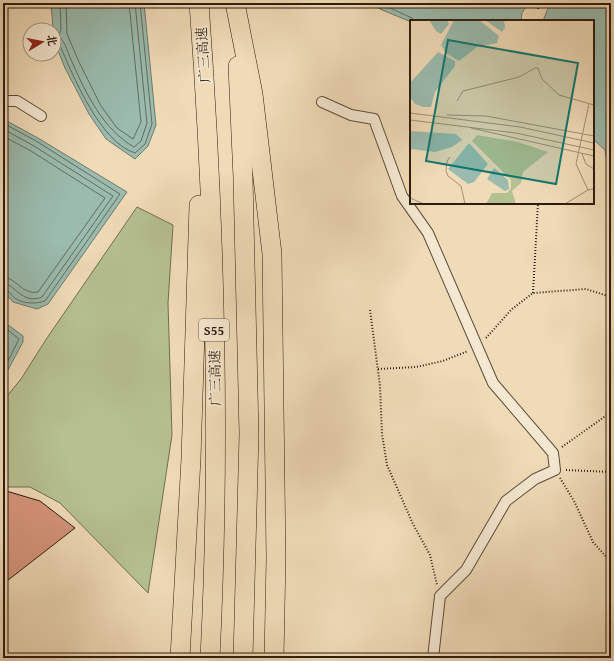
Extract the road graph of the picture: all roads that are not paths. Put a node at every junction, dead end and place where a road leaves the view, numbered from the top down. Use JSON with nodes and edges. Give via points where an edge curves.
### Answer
{"nodes":[{"id":1,"x":199,"y":3,"type":"edge"},
{"id":2,"x":234,"y":3,"type":"edge"},
{"id":3,"x":204,"y":77,"type":"junction"},
{"id":4,"x":3,"y":101,"type":"edge"},
{"id":5,"x":322,"y":102,"type":"dead end"},
{"id":6,"x":41,"y":116,"type":"dead end"},
{"id":7,"x":180,"y":658,"type":"edge"},
{"id":8,"x":210,"y":658,"type":"edge"},
{"id":9,"x":243,"y":658,"type":"edge"},
{"id":10,"x":274,"y":658,"type":"edge"},
{"id":11,"x":433,"y":658,"type":"edge"}],
"edges":[{"from":1,"to":3,"type":"highway","name":"广三高速","number":"S55"},
{"from":2,"to":9,"type":"highway","number":"S55","via":[[243,178],[249,434]]},
{"from":2,"to":10,"type":"highway","via":[[253,94],[272,254],[276,558]]},
{"from":3,"to":7,"type":"highway","via":[[191,459]]},
{"from":3,"to":8,"type":"highway","name":"广三高速","number":"S55","via":[[216,415]]},
{"from":4,"to":6,"type":"street","via":[[17,102]]},
{"from":5,"to":11,"type":"street","via":[[351,116],[374,119],[402,196],[428,233],[493,383],[552,453],[555,470],[535,479],[506,501],[466,570],[440,596]]}]}
